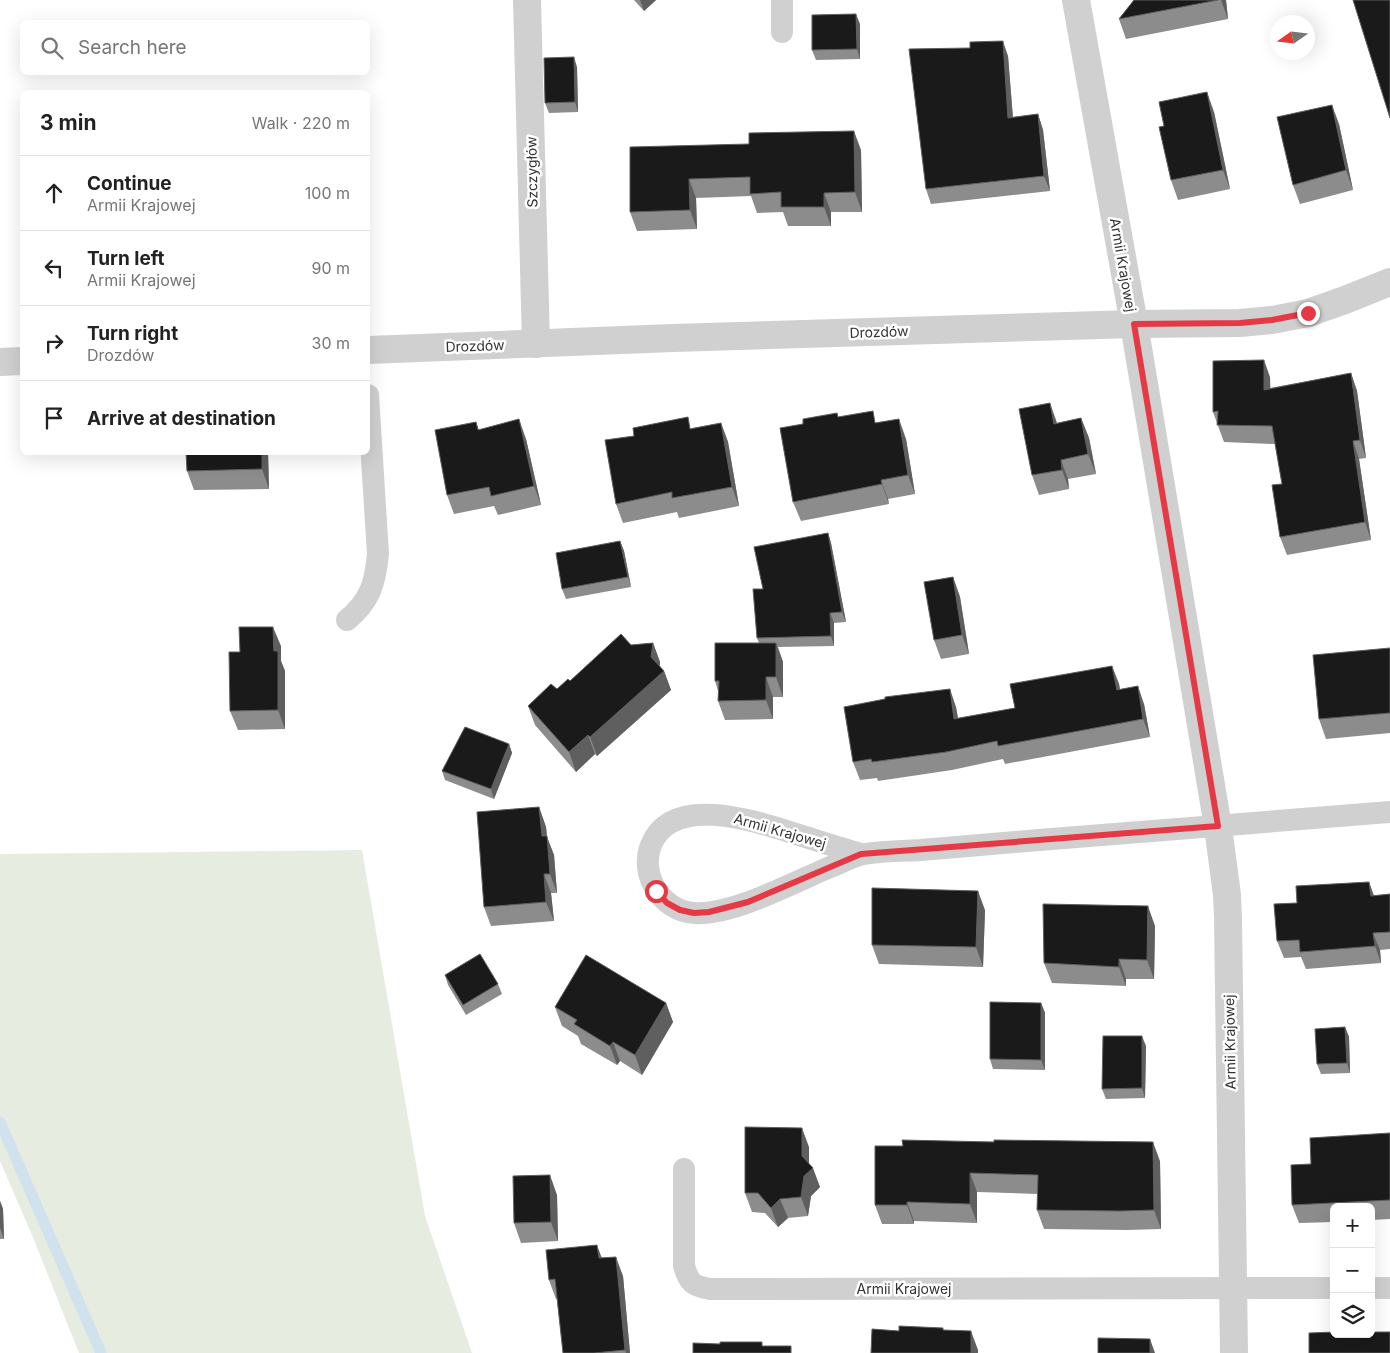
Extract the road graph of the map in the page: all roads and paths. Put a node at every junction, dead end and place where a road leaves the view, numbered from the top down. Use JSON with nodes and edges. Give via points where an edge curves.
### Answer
{"nodes":[{"id":1,"x":527,"y":0,"type":"edge"},
{"id":2,"x":782,"y":0,"type":"edge"},
{"id":3,"x":1076,"y":0,"type":"edge"},
{"id":4,"x":782,"y":32,"type":"dead end"},
{"id":5,"x":1388,"y":287,"type":"edge"},
{"id":6,"x":1134,"y":324,"type":"junction"},
{"id":7,"x":536,"y":344,"type":"junction"},
{"id":8,"x":370,"y":350,"type":"edge"},
{"id":9,"x":20,"y":361,"type":"edge"},
{"id":10,"x":0,"y":362,"type":"edge"},
{"id":11,"x":370,"y":427,"type":"edge"},
{"id":12,"x":347,"y":620,"type":"dead end"},
{"id":13,"x":1390,"y":812,"type":"edge"},
{"id":14,"x":1218,"y":826,"type":"junction"},
{"id":15,"x":861,"y":854,"type":"junction"},
{"id":16,"x":684,"y":1169,"type":"dead end"},
{"id":17,"x":1234,"y":1288,"type":"junction"},
{"id":18,"x":1330,"y":1288,"type":"edge"},
{"id":19,"x":1375,"y":1288,"type":"edge"},
{"id":20,"x":1390,"y":1288,"type":"edge"},
{"id":21,"x":1234,"y":1353,"type":"edge"}],
"edges":[{"from":1,"to":7,"type":"street","name":"Szczygłów"},
{"from":2,"to":4,"type":"lane"},
{"from":3,"to":6,"type":"street","name":"Armii Krajowej"},
{"from":5,"to":6,"type":"street","name":"Drozdów","via":[[1308,313],[1272,320]]},
{"from":6,"to":7,"type":"street","name":"Drozdów"},
{"from":6,"to":14,"type":"street","name":"Armii Krajowej"},
{"from":7,"to":8,"type":"street","name":"Drozdów"},
{"from":9,"to":10,"type":"street"},
{"from":11,"to":12,"type":"lane","via":[[378,554],[376,575],[364,603]]},
{"from":13,"to":14,"type":"lane","name":"Armii Krajowej"},
{"from":14,"to":15,"type":"lane","name":"Armii Krajowej"},
{"from":14,"to":17,"type":"street","name":"Armii Krajowej","via":[[1228,918]]},
{"from":15,"to":15,"type":"lane","name":"Armii Krajowej","via":[[754,821],[713,814],[694,815],[666,826],[655,835],[649,848],[648,863],[656,891],[667,903],[694,913],[718,911],[748,902]]},
{"from":16,"to":17,"type":"lane","name":"Armii Krajowej","via":[[684,1266],[688,1279],[698,1287]]},
{"from":17,"to":18,"type":"lane","name":"Armii Krajowej"},
{"from":17,"to":21,"type":"street","name":"Armii Krajowej"},
{"from":19,"to":20,"type":"lane"}]}
